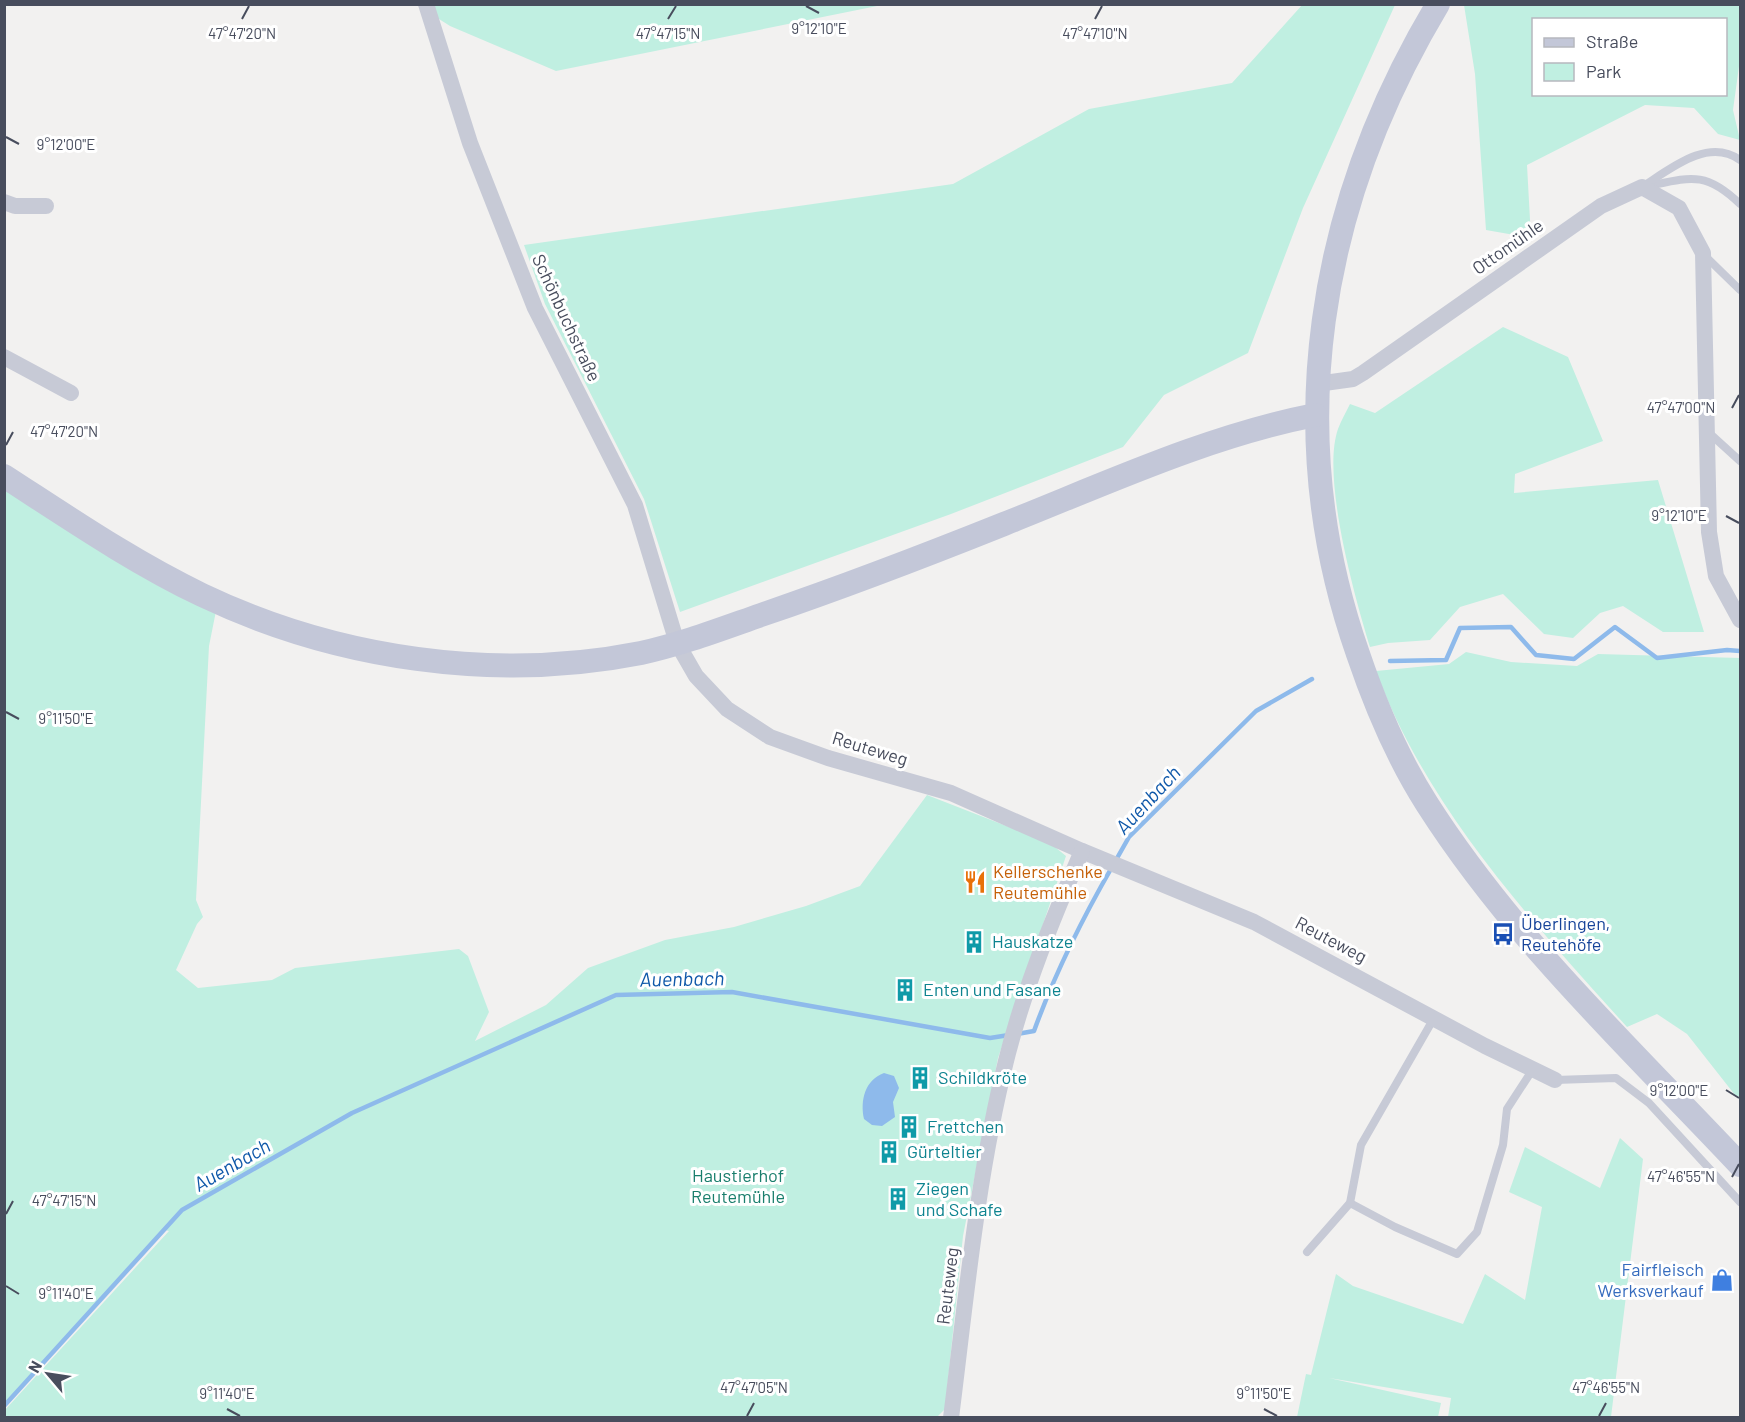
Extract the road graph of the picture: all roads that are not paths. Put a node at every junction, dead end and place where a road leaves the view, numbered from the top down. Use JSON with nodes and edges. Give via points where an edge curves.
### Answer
{"nodes":[{"id":1,"x":426,"y":4,"type":"edge"},
{"id":2,"x":1438,"y":4,"type":"edge"},
{"id":3,"x":1740,"y":160,"type":"edge"},
{"id":4,"x":1642,"y":187,"type":"junction"},
{"id":5,"x":4,"y":202,"type":"edge"},
{"id":6,"x":1740,"y":204,"type":"edge"},
{"id":7,"x":46,"y":206,"type":"dead end"},
{"id":8,"x":1703,"y":254,"type":"junction"},
{"id":9,"x":1740,"y":290,"type":"edge"},
{"id":10,"x":4,"y":357,"type":"edge"},
{"id":11,"x":1317,"y":384,"type":"junction"},
{"id":12,"x":71,"y":393,"type":"dead end"},
{"id":13,"x":1315,"y":415,"type":"junction"},
{"id":14,"x":1707,"y":430,"type":"junction"},
{"id":15,"x":1740,"y":461,"type":"edge"},
{"id":16,"x":4,"y":476,"type":"edge"},
{"id":17,"x":1740,"y":620,"type":"edge"},
{"id":18,"x":677,"y":644,"type":"junction"},
{"id":19,"x":1082,"y":851,"type":"junction"},
{"id":20,"x":1434,"y":1018,"type":"junction"},
{"id":21,"x":1533,"y":1069,"type":"junction"},
{"id":22,"x":1555,"y":1080,"type":"joint"},
{"id":23,"x":1740,"y":1165,"type":"edge"},
{"id":24,"x":1740,"y":1202,"type":"edge"},
{"id":25,"x":1350,"y":1203,"type":"junction"},
{"id":26,"x":1307,"y":1252,"type":"dead end"},
{"id":27,"x":951,"y":1418,"type":"edge"}],
"edges":[{"from":1,"to":18,"type":"street","name":"Schönbuchstraße","via":[[470,143],[535,308],[635,505]]},
{"from":2,"to":11,"type":"street","via":[[1385,105],[1354,184],[1326,293]]},
{"from":3,"to":4,"type":"lane","via":[[1730,153],[1691,155]]},
{"from":4,"to":6,"type":"lane","via":[[1688,177],[1722,186]]},
{"from":4,"to":8,"type":"street","via":[[1679,208]]},
{"from":4,"to":11,"type":"street","name":"Ottomühle","via":[[1601,206],[1363,373],[1353,379]]},
{"from":5,"to":7,"type":"street"},
{"from":8,"to":9,"type":"lane"},
{"from":8,"to":14,"type":"street"},
{"from":10,"to":12,"type":"street"},
{"from":11,"to":13,"type":"street"},
{"from":13,"to":18,"type":"street","via":[[1225,440],[818,596]]},
{"from":13,"to":23,"type":"street","via":[[1319,490],[1340,604],[1392,743],[1428,804],[1505,910]]},
{"from":14,"to":15,"type":"lane"},
{"from":14,"to":17,"type":"street","via":[[1710,532],[1716,576]]},
{"from":16,"to":18,"type":"street","via":[[118,550],[184,586],[265,622],[324,641],[410,658],[501,665],[612,657]]},
{"from":18,"to":19,"type":"street","name":"Reuteweg","via":[[696,676],[727,709],[770,737],[951,793]]},
{"from":19,"to":20,"type":"street","name":"Reuteweg","via":[[1254,922]]},
{"from":19,"to":27,"type":"street","name":"Reuteweg","via":[[1044,939],[1006,1062],[974,1236]]},
{"from":20,"to":21,"type":"street","name":"Reuteweg"},
{"from":20,"to":25,"type":"lane","via":[[1361,1145]]},
{"from":21,"to":22,"type":"street","name":"Reuteweg"},
{"from":21,"to":25,"type":"lane","via":[[1507,1109],[1503,1145],[1477,1232],[1457,1254]]},
{"from":22,"to":24,"type":"lane","via":[[1616,1078],[1649,1103]]},
{"from":25,"to":26,"type":"lane"}]}
